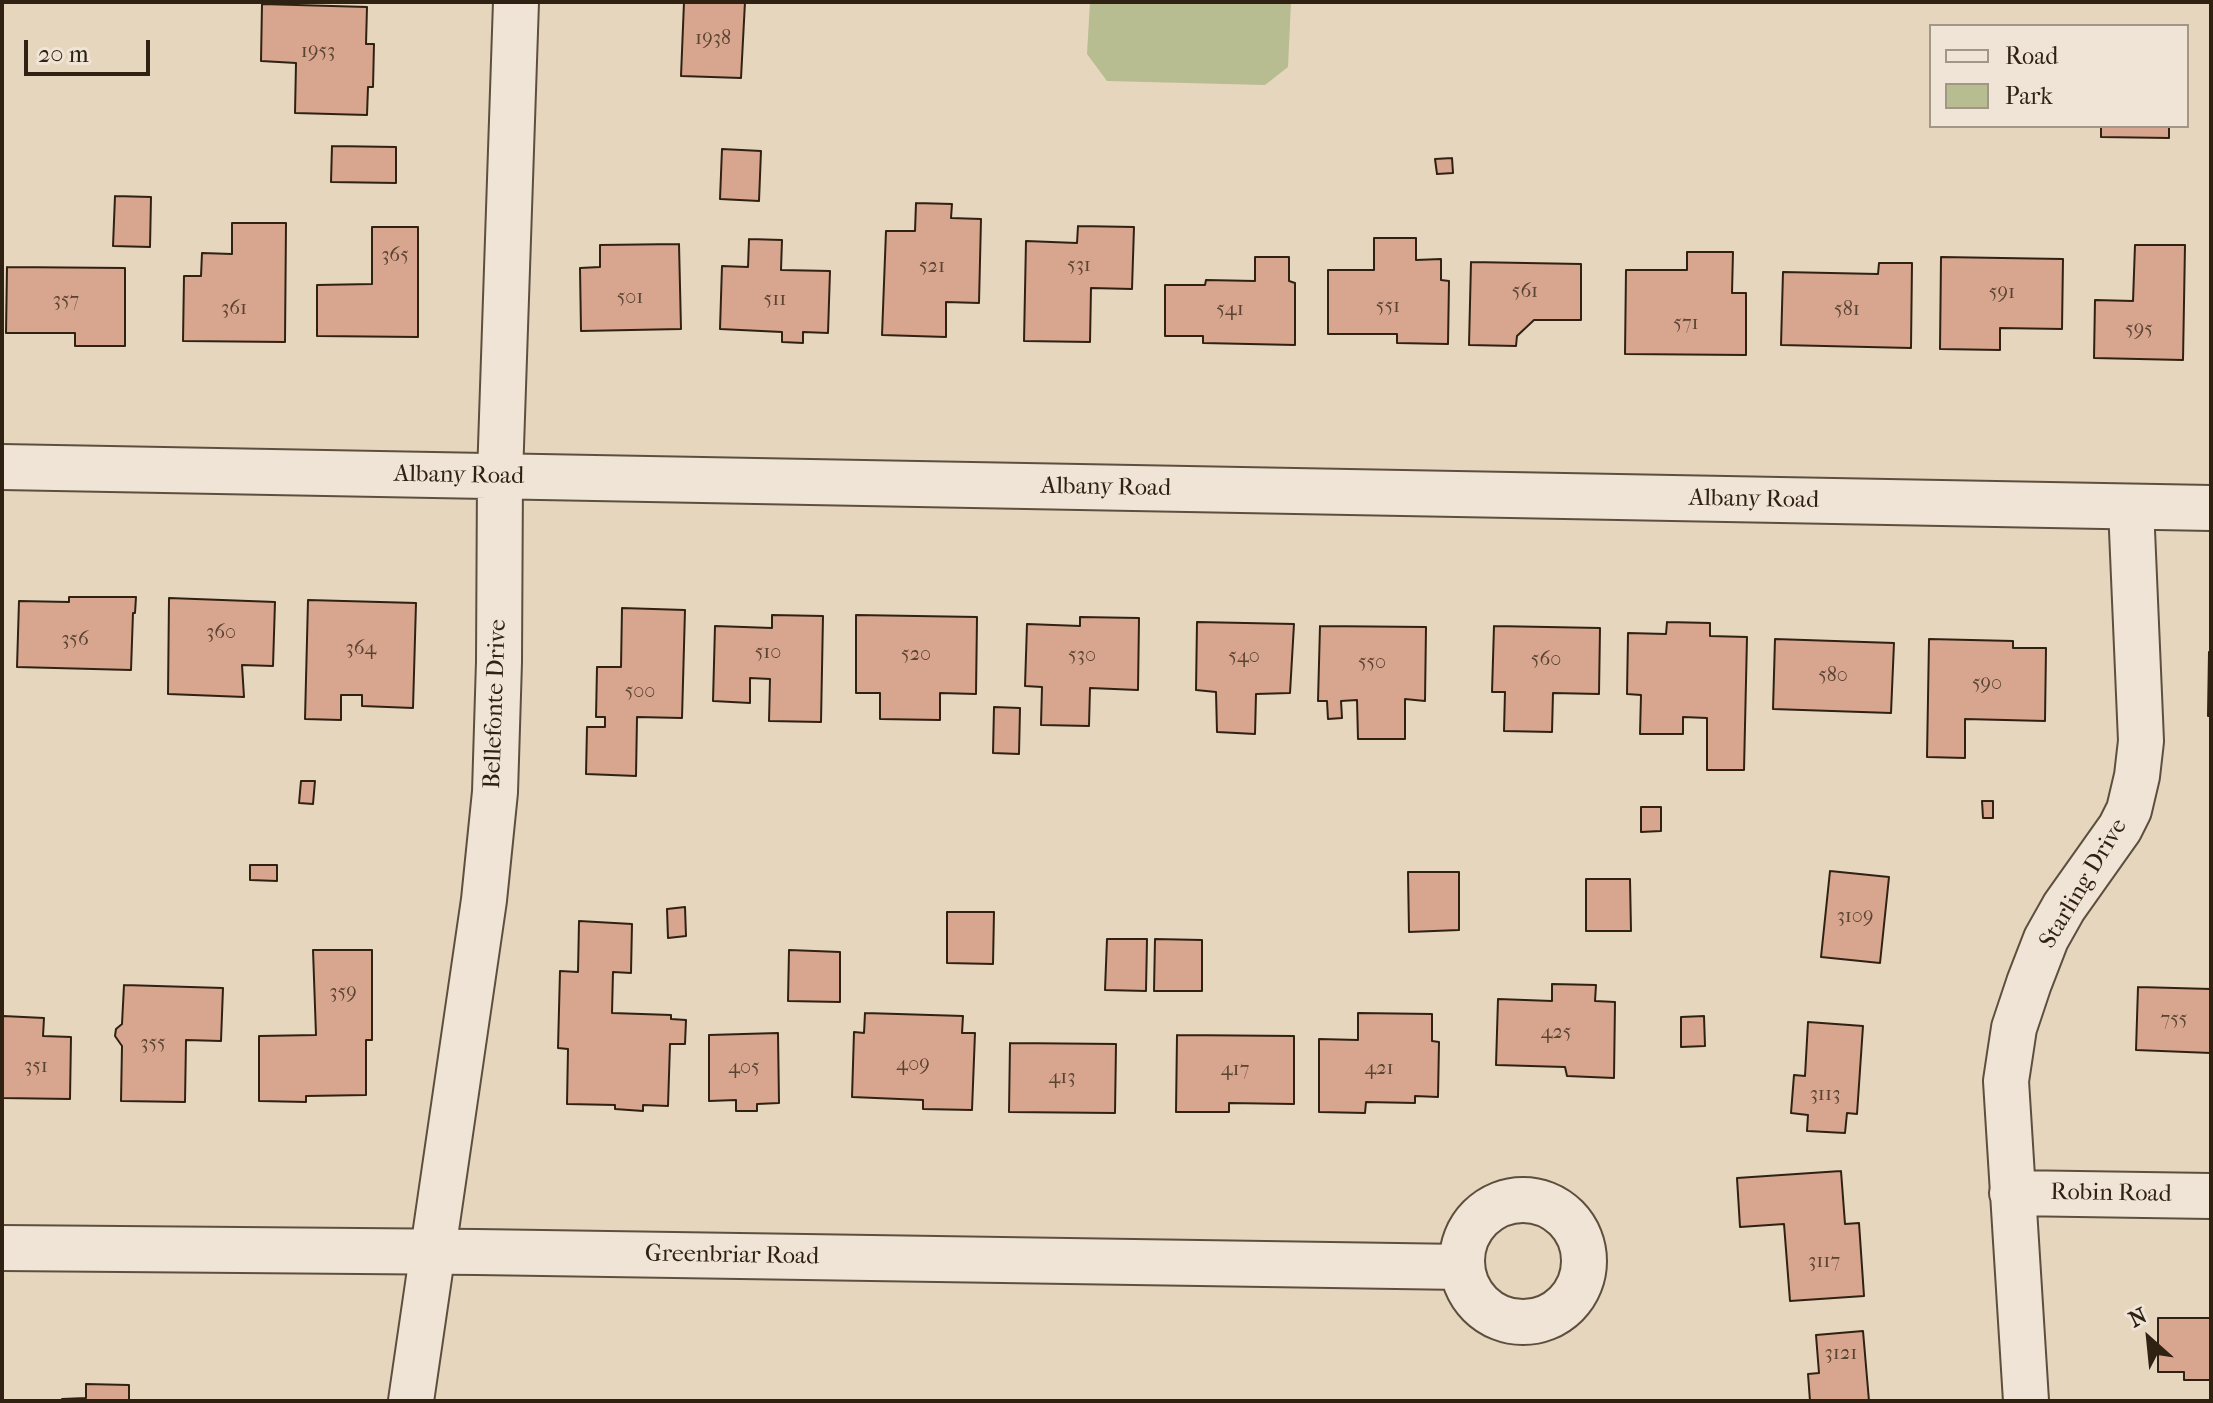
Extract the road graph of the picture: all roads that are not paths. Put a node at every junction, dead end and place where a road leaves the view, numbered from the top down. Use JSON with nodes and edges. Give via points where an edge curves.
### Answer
{"nodes":[{"id":1,"x":516,"y":2,"type":"edge"},
{"id":2,"x":2,"y":467,"type":"edge"},
{"id":3,"x":500,"y":476,"type":"junction"},
{"id":4,"x":2131,"y":507,"type":"junction"},
{"id":5,"x":2211,"y":508,"type":"edge"},
{"id":6,"x":2012,"y":1193,"type":"junction"},
{"id":7,"x":2211,"y":1196,"type":"edge"},
{"id":8,"x":2,"y":1248,"type":"edge"},
{"id":9,"x":433,"y":1252,"type":"junction"},
{"id":10,"x":1462,"y":1267,"type":"dead end"},
{"id":11,"x":411,"y":1401,"type":"edge"},
{"id":12,"x":2026,"y":1401,"type":"edge"}],
"edges":[{"from":1,"to":3,"type":"street","name":"Bellefonte Drive"},
{"from":2,"to":3,"type":"street","name":"Albany Road"},
{"from":3,"to":4,"type":"street","name":"Albany Road"},
{"from":3,"to":9,"type":"street","name":"Bellefonte Drive","via":[[495,792]]},
{"from":4,"to":5,"type":"street","name":"Albany Road"},
{"from":4,"to":6,"type":"street","name":"Starling Drive","via":[[2141,741],[2137,776],[2120,828],[2046,939],[2014,1028],[2006,1081]]},
{"from":6,"to":7,"type":"street","name":"Robin Road"},
{"from":6,"to":12,"type":"street","name":"Starling Drive"},
{"from":8,"to":9,"type":"street","name":"Greenbriar Road"},
{"from":9,"to":10,"type":"street","name":"Greenbriar Road"},
{"from":9,"to":11,"type":"street","name":"Bellefonte Drive"}]}
